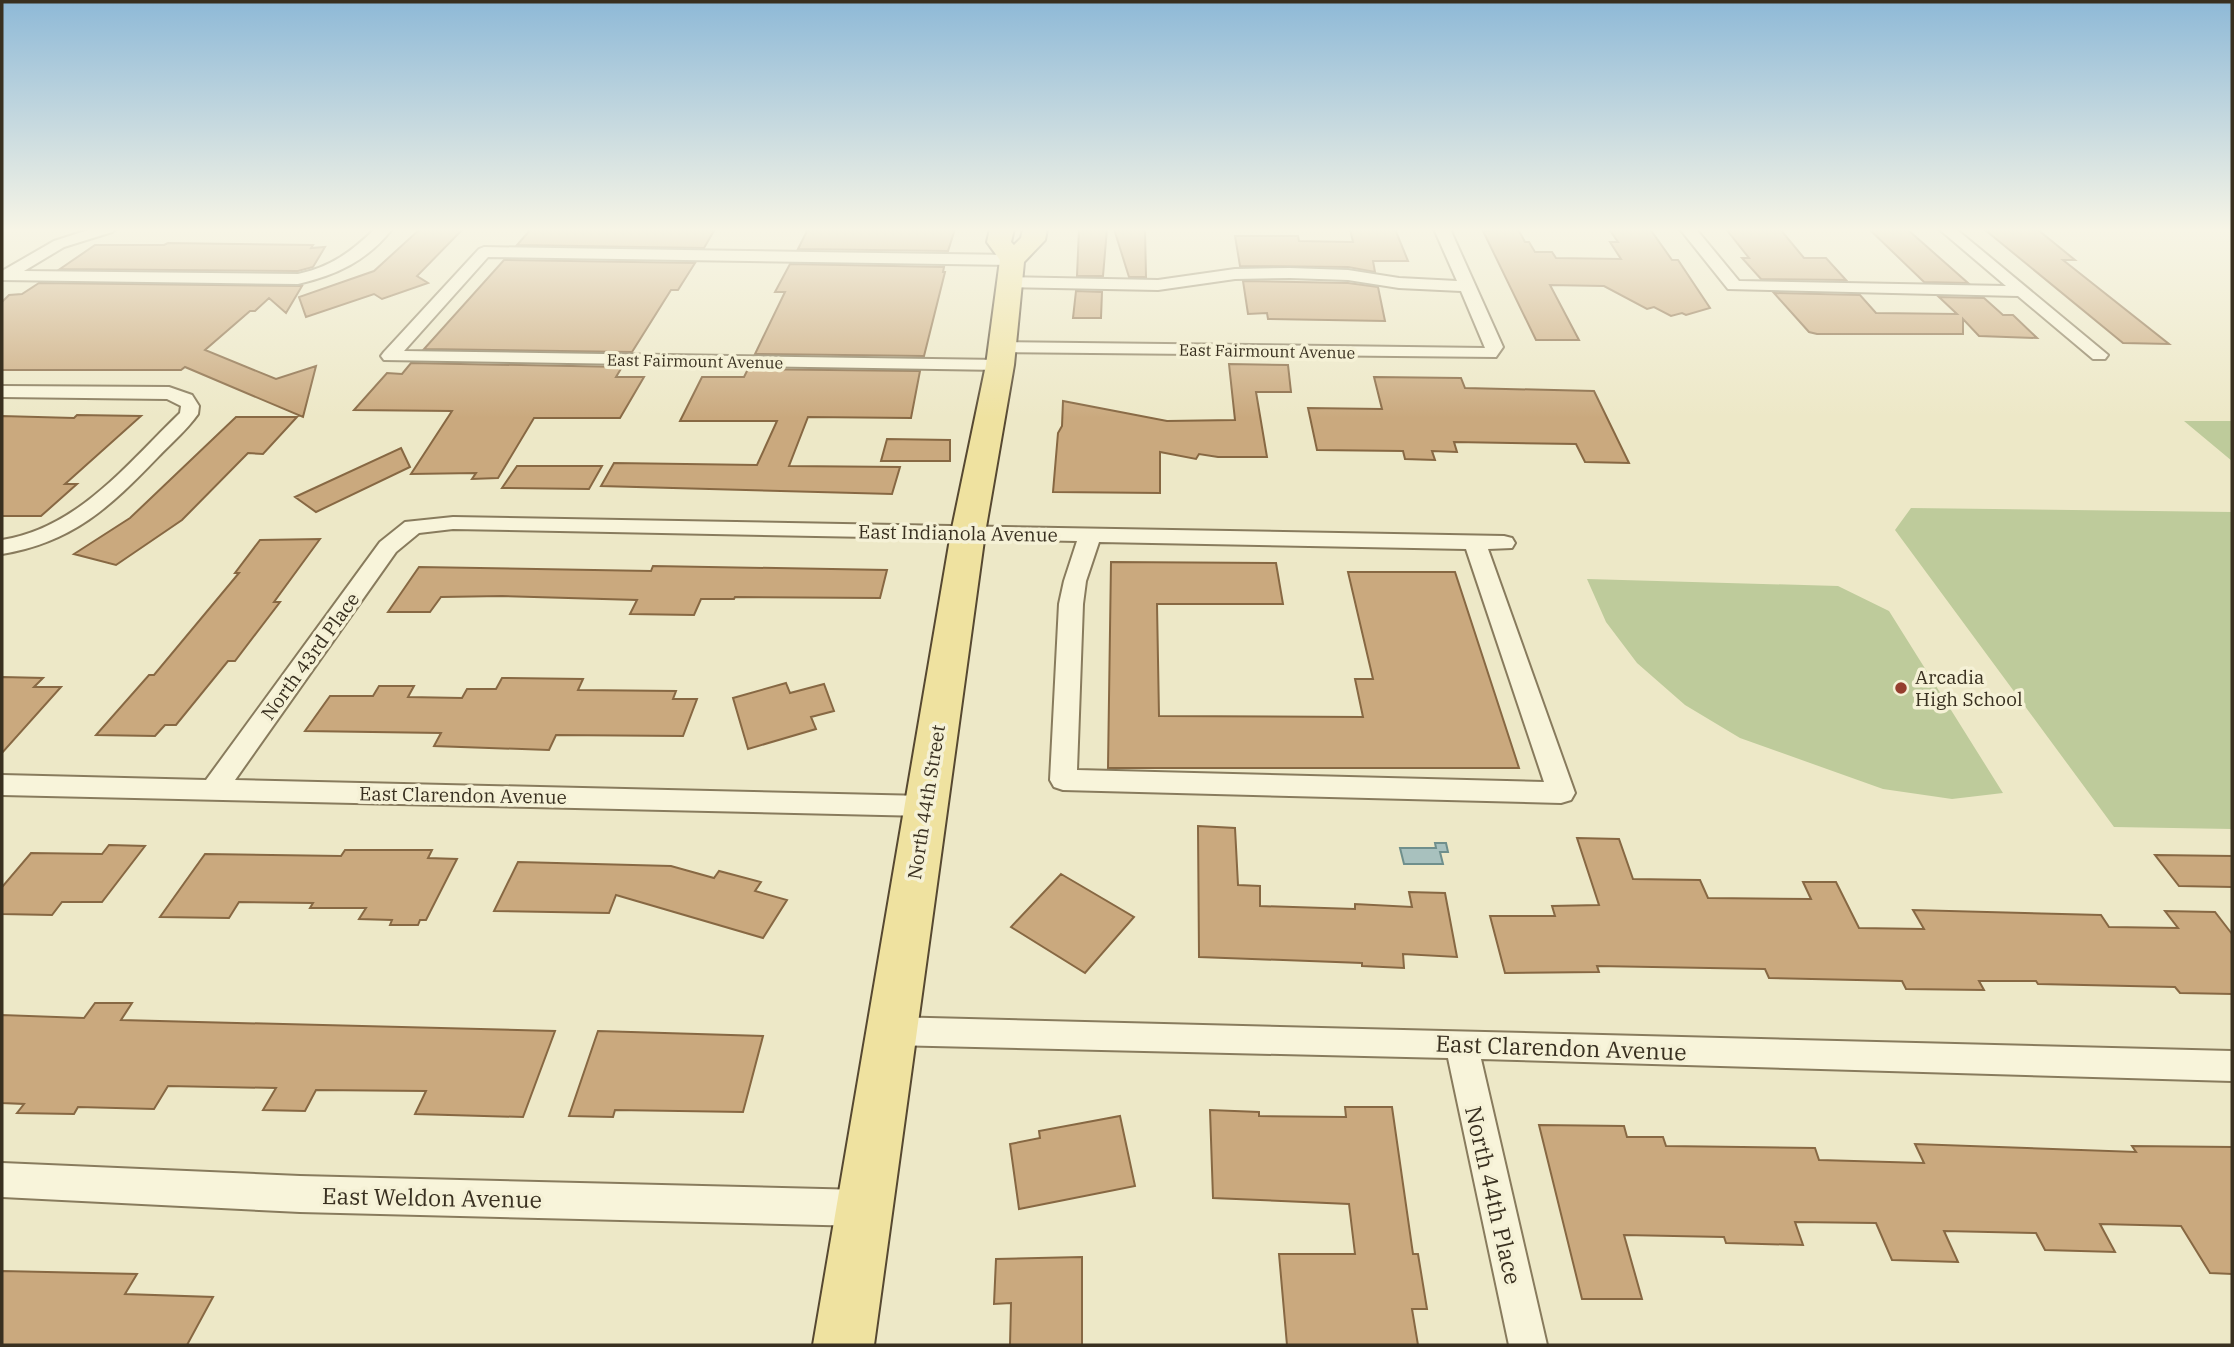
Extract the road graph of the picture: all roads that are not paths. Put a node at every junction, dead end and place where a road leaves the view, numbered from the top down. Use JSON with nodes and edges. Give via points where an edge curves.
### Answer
{"nodes":[{"id":1,"x":448,"y":292,"type":"edge"},
{"id":2,"x":1009,"y":292,"type":"edge"},
{"id":3,"x":1470,"y":292,"type":"edge"},
{"id":4,"x":2022,"y":292,"type":"edge"},
{"id":5,"x":2099,"y":355,"type":"dead end"},
{"id":6,"x":1001,"y":356,"type":"junction"},
{"id":7,"x":2,"y":391,"type":"edge"},
{"id":8,"x":413,"y":527,"type":"joint"},
{"id":9,"x":968,"y":533,"type":"junction"},
{"id":10,"x":1090,"y":536,"type":"junction"},
{"id":11,"x":1475,"y":542,"type":"junction"},
{"id":12,"x":1504,"y":543,"type":"dead end"},
{"id":13,"x":2,"y":547,"type":"edge"},
{"id":14,"x":2,"y":785,"type":"edge"},
{"id":15,"x":214,"y":789,"type":"junction"},
{"id":16,"x":925,"y":806,"type":"junction"},
{"id":17,"x":890,"y":1031,"type":"junction"},
{"id":18,"x":1461,"y":1044,"type":"junction"},
{"id":19,"x":2232,"y":1066,"type":"edge"},
{"id":20,"x":2,"y":1180,"type":"edge"},
{"id":21,"x":863,"y":1208,"type":"junction"},
{"id":22,"x":843,"y":1345,"type":"edge"},
{"id":23,"x":1528,"y":1345,"type":"edge"}],
"edges":[{"from":1,"to":6,"type":"street","name":"East Fairmount Avenue","via":[[390,356]]},
{"from":2,"to":6,"type":"main road","name":"North 44th Street"},
{"from":3,"to":6,"type":"street","name":"East Fairmount Avenue","via":[[1494,347],[1490,353]]},
{"from":4,"to":5,"type":"street"},
{"from":6,"to":9,"type":"main road","name":"North 44th Street"},
{"from":7,"to":13,"type":"street","via":[[169,393],[190,406],[189,414],[80,519]]},
{"from":8,"to":9,"type":"street","name":"East Indianola Avenue","via":[[453,523]]},
{"from":8,"to":15,"type":"street","name":"North 43rd Place","via":[[388,547]]},
{"from":9,"to":10,"type":"street","name":"East Indianola Avenue"},
{"from":9,"to":16,"type":"main road","name":"North 44th Street"},
{"from":10,"to":11,"type":"street","name":"East Indianola Avenue"},
{"from":10,"to":11,"type":"street","via":[[1071,604],[1063,780],[1561,793]]},
{"from":11,"to":12,"type":"street","name":"East Indianola Avenue"},
{"from":14,"to":15,"type":"street","name":"East Clarendon Avenue"},
{"from":15,"to":16,"type":"street","name":"East Clarendon Avenue"},
{"from":16,"to":17,"type":"main road","name":"North 44th Street"},
{"from":17,"to":18,"type":"street","name":"East Clarendon Avenue"},
{"from":17,"to":21,"type":"main road","name":"North 44th Street"},
{"from":18,"to":19,"type":"street","name":"East Clarendon Avenue"},
{"from":18,"to":23,"type":"street","name":"North 44th Place"},
{"from":20,"to":21,"type":"street","name":"East Weldon Avenue","via":[[300,1194]]},
{"from":21,"to":22,"type":"main road","name":"North 44th Street"}]}
